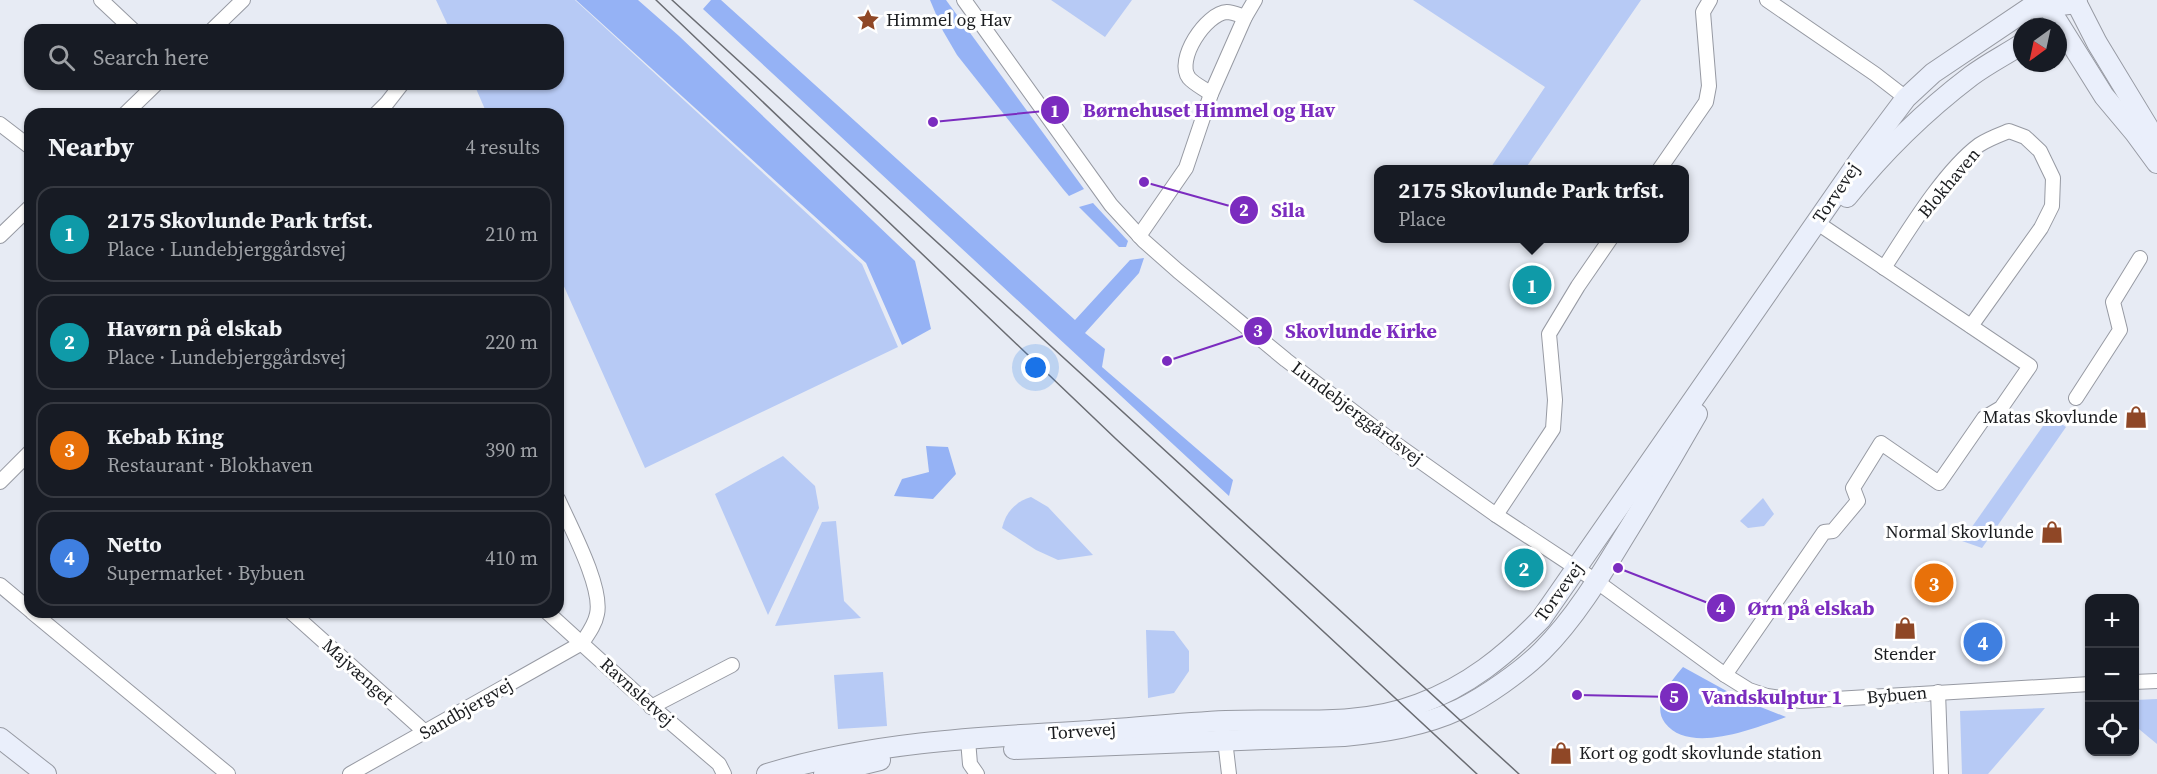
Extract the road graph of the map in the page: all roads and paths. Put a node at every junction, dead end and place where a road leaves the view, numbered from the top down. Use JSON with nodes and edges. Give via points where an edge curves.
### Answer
{"nodes":[{"id":1,"x":101,"y":0,"type":"edge"},
{"id":2,"x":243,"y":0,"type":"edge"},
{"id":3,"x":964,"y":0,"type":"edge"},
{"id":4,"x":1255,"y":0,"type":"edge"},
{"id":5,"x":1710,"y":0,"type":"edge"},
{"id":6,"x":1767,"y":0,"type":"edge"},
{"id":7,"x":2078,"y":1,"type":"edge"},
{"id":8,"x":2050,"y":15,"type":"edge"},
{"id":9,"x":1245,"y":17,"type":"junction"},
{"id":10,"x":127,"y":24,"type":"edge"},
{"id":11,"x":218,"y":24,"type":"edge"},
{"id":12,"x":2013,"y":50,"type":"edge"},
{"id":13,"x":150,"y":90,"type":"edge"},
{"id":14,"x":398,"y":90,"type":"edge"},
{"id":15,"x":1211,"y":94,"type":"junction"},
{"id":16,"x":1906,"y":98,"type":"junction"},
{"id":17,"x":131,"y":108,"type":"edge"},
{"id":18,"x":390,"y":108,"type":"edge"},
{"id":19,"x":0,"y":124,"type":"edge"},
{"id":20,"x":24,"y":142,"type":"edge"},
{"id":21,"x":2157,"y":147,"type":"edge"},
{"id":22,"x":2157,"y":163,"type":"edge"},
{"id":23,"x":1662,"y":165,"type":"edge"},
{"id":24,"x":24,"y":213,"type":"edge"},
{"id":25,"x":1820,"y":225,"type":"junction"},
{"id":26,"x":0,"y":236,"type":"edge"},
{"id":27,"x":1139,"y":236,"type":"junction"},
{"id":28,"x":1608,"y":243,"type":"edge"},
{"id":29,"x":2140,"y":258,"type":"dead end"},
{"id":30,"x":1884,"y":268,"type":"junction"},
{"id":31,"x":1971,"y":326,"type":"junction"},
{"id":32,"x":2076,"y":398,"type":"dead end"},
{"id":33,"x":24,"y":458,"type":"edge"},
{"id":34,"x":0,"y":482,"type":"edge"},
{"id":35,"x":564,"y":513,"type":"edge"},
{"id":36,"x":1496,"y":515,"type":"junction"},
{"id":37,"x":1577,"y":568,"type":"junction"},
{"id":38,"x":1596,"y":581,"type":"junction"},
{"id":39,"x":0,"y":585,"type":"edge"},
{"id":40,"x":24,"y":605,"type":"edge"},
{"id":41,"x":39,"y":618,"type":"edge"},
{"id":42,"x":298,"y":618,"type":"edge"},
{"id":43,"x":554,"y":618,"type":"edge"},
{"id":44,"x":582,"y":643,"type":"junction"},
{"id":45,"x":732,"y":665,"type":"dead end"},
{"id":46,"x":1725,"y":675,"type":"junction"},
{"id":47,"x":2157,"y":681,"type":"edge"},
{"id":48,"x":2139,"y":682,"type":"edge"},
{"id":49,"x":2085,"y":684,"type":"edge"},
{"id":50,"x":1938,"y":692,"type":"junction"},
{"id":51,"x":651,"y":707,"type":"junction"},
{"id":52,"x":425,"y":732,"type":"junction"},
{"id":53,"x":0,"y":738,"type":"edge"},
{"id":54,"x":1225,"y":740,"type":"junction"},
{"id":55,"x":968,"y":745,"type":"junction"},
{"id":56,"x":46,"y":774,"type":"edge"},
{"id":57,"x":228,"y":774,"type":"edge"},
{"id":58,"x":350,"y":774,"type":"edge"},
{"id":59,"x":724,"y":774,"type":"edge"},
{"id":60,"x":767,"y":774,"type":"edge"},
{"id":61,"x":824,"y":774,"type":"edge"},
{"id":62,"x":977,"y":774,"type":"edge"},
{"id":63,"x":1228,"y":774,"type":"edge"},
{"id":64,"x":1941,"y":774,"type":"edge"}],
"edges":[{"from":1,"to":10,"type":"street"},
{"from":2,"to":11,"type":"street"},
{"from":3,"to":27,"type":"street","name":"Lundebjerggårdsvej","via":[[1083,168]]},
{"from":4,"to":9,"type":"street"},
{"from":5,"to":23,"type":"street","via":[[1703,12],[1709,86],[1706,102]]},
{"from":6,"to":16,"type":"street"},
{"from":7,"to":8,"type":"street"},
{"from":7,"to":21,"type":"street","via":[[2097,43]]},
{"from":8,"to":16,"type":"street","name":"Torvevej","via":[[2028,9],[1933,73]]},
{"from":8,"to":22,"type":"street","via":[[2104,96]]},
{"from":9,"to":15,"type":"street"},
{"from":9,"to":15,"type":"street","via":[[1227,12],[1214,16],[1190,47],[1185,70],[1189,78]]},
{"from":12,"to":25,"type":"street","name":"Torvevej","via":[[1928,111]]},
{"from":13,"to":17,"type":"street"},
{"from":14,"to":18,"type":"street"},
{"from":15,"to":27,"type":"street","via":[[1186,168]]},
{"from":16,"to":25,"type":"street","name":"Torvevej","via":[[1861,158]]},
{"from":19,"to":20,"type":"street"},
{"from":24,"to":26,"type":"street"},
{"from":25,"to":30,"type":"street"},
{"from":25,"to":37,"type":"street","name":"Torvevej"},
{"from":25,"to":38,"type":"street","name":"Torvevej","via":[[1711,388]]},
{"from":27,"to":36,"type":"street","name":"Lundebjerggårdsvej","via":[[1286,360]]},
{"from":28,"to":36,"type":"street","via":[[1549,334],[1556,400],[1553,429]]},
{"from":29,"to":32,"type":"street","via":[[2113,302],[2120,330]]},
{"from":30,"to":31,"type":"street"},
{"from":30,"to":31,"type":"street","name":"Blokhaven","via":[[1935,194],[1967,156],[1986,141],[2009,131],[2025,137],[2040,152],[2053,178],[2052,206],[2041,228]]},
{"from":31,"to":46,"type":"street","via":[[2030,366],[2001,408],[1984,418],[1939,483],[1881,443],[1853,488],[1858,501],[1833,531],[1824,532]]},
{"from":33,"to":34,"type":"street"},
{"from":35,"to":44,"type":"street","via":[[597,597],[598,613]]},
{"from":36,"to":37,"type":"street","name":"Lundebjerggårdsvej"},
{"from":37,"to":38,"type":"street","name":"Lundebjerggårdsvej"},
{"from":37,"to":55,"type":"street","name":"Torvevej","via":[[1541,619],[1502,658],[1443,694],[1397,712],[1341,721],[1226,721]]},
{"from":38,"to":46,"type":"street","name":"Bybuen"},
{"from":38,"to":54,"type":"street","name":"Torvevej","via":[[1542,651],[1460,709],[1382,733]]},
{"from":39,"to":40,"type":"street"},
{"from":41,"to":57,"type":"street"},
{"from":42,"to":52,"type":"street","name":"Majvænget"},
{"from":43,"to":44,"type":"street","name":"Ravnsletvej"},
{"from":44,"to":51,"type":"street","name":"Ravnsletvej"},
{"from":44,"to":52,"type":"street","name":"Sandbjergvej"},
{"from":45,"to":51,"type":"street"},
{"from":46,"to":50,"type":"street","name":"Bybuen","via":[[1749,690],[1801,701]]},
{"from":47,"to":48,"type":"street"},
{"from":49,"to":50,"type":"street","name":"Bybuen"},
{"from":50,"to":64,"type":"street"},
{"from":51,"to":59,"type":"street","name":"Ravnsletvej","via":[[718,764]]},
{"from":52,"to":58,"type":"street","name":"Sandbjergvej"},
{"from":53,"to":56,"type":"street"},
{"from":54,"to":55,"type":"street","name":"Torvevej"},
{"from":54,"to":63,"type":"street"},
{"from":55,"to":60,"type":"street","name":"Torvevej","via":[[890,746]]},
{"from":55,"to":61,"type":"street","name":"Torvevej","via":[[896,756]]},
{"from":55,"to":62,"type":"street","via":[[970,764]]}]}
